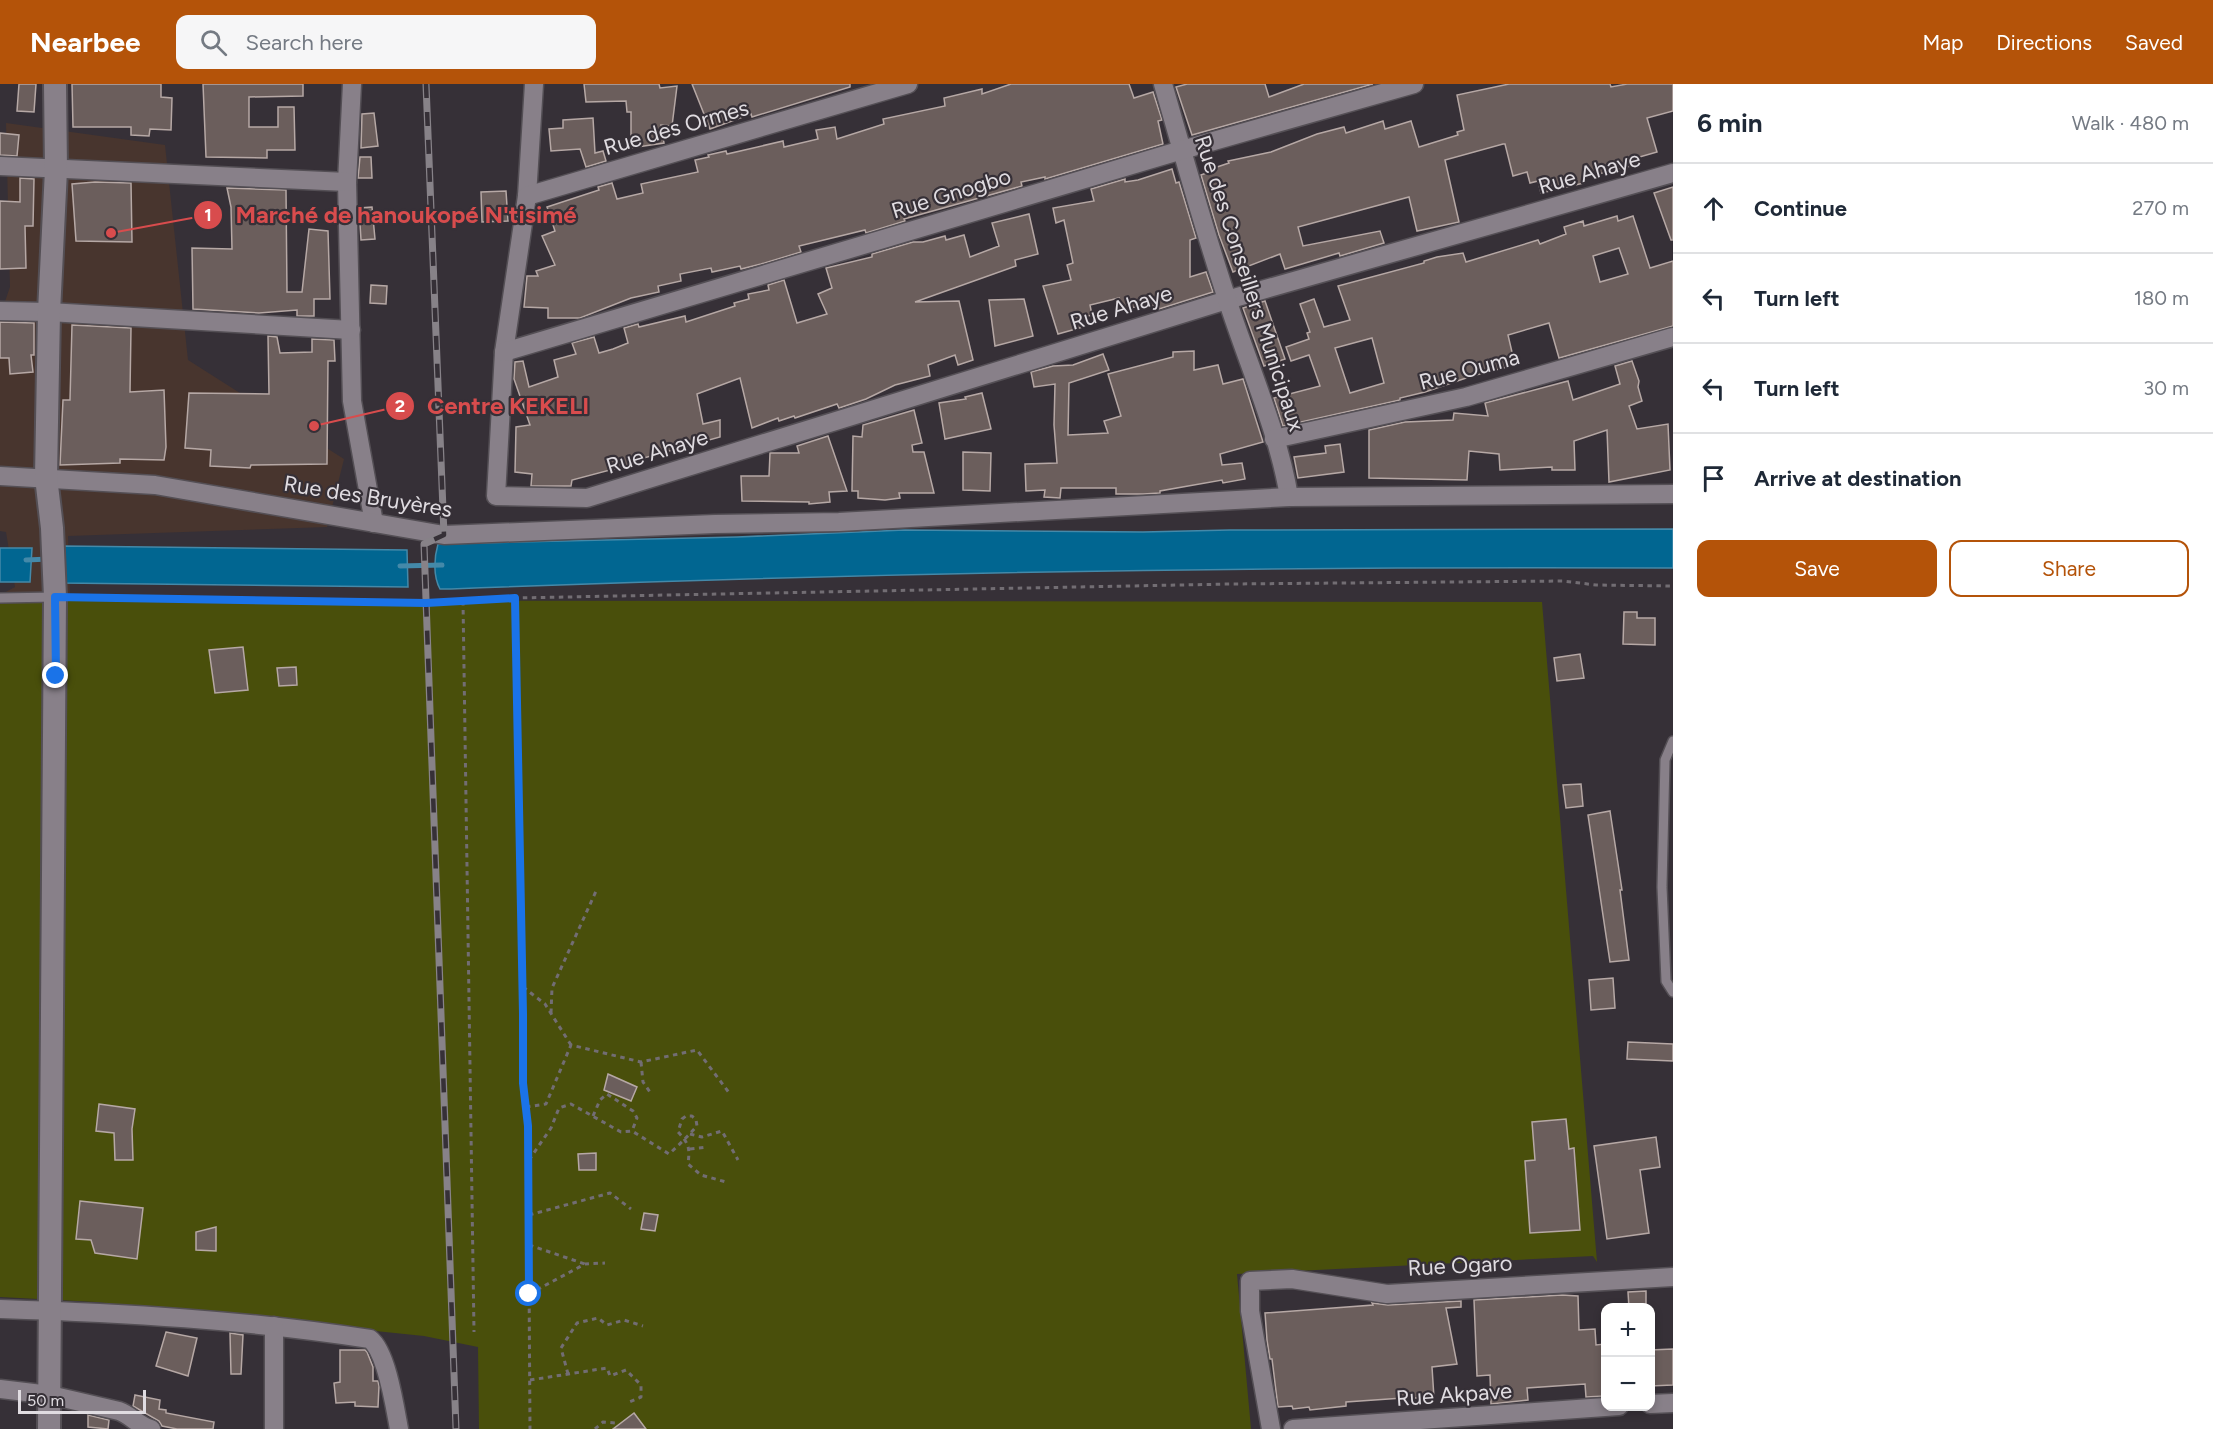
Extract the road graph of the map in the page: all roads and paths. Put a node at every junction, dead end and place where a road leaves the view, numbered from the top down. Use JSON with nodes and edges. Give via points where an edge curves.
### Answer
{"nodes":[{"id":1,"x":55,"y":84,"type":"edge"},
{"id":2,"x":352,"y":84,"type":"edge"},
{"id":3,"x":534,"y":84,"type":"edge"},
{"id":4,"x":908,"y":84,"type":"edge"},
{"id":5,"x":1163,"y":84,"type":"edge"},
{"id":6,"x":1413,"y":84,"type":"edge"},
{"id":7,"x":1182,"y":150,"type":"junction"},
{"id":8,"x":0,"y":166,"type":"edge"},
{"id":9,"x":56,"y":170,"type":"junction"},
{"id":10,"x":1673,"y":173,"type":"edge"},
{"id":11,"x":347,"y":182,"type":"junction"},
{"id":12,"x":527,"y":196,"type":"junction"},
{"id":13,"x":1227,"y":300,"type":"junction"},
{"id":14,"x":0,"y":311,"type":"edge"},
{"id":15,"x":49,"y":312,"type":"junction"},
{"id":16,"x":351,"y":330,"type":"junction"},
{"id":17,"x":1673,"y":337,"type":"edge"},
{"id":18,"x":504,"y":352,"type":"junction"},
{"id":19,"x":1274,"y":439,"type":"junction"},
{"id":20,"x":0,"y":476,"type":"edge"},
{"id":21,"x":46,"y":477,"type":"junction"},
{"id":22,"x":1669,"y":492,"type":"edge"},
{"id":23,"x":1289,"y":497,"type":"junction"},
{"id":24,"x":374,"y":523,"type":"junction"},
{"id":25,"x":1673,"y":586,"type":"edge"},
{"id":26,"x":55,"y":592,"type":"junction"},
{"id":27,"x":0,"y":598,"type":"edge"},
{"id":28,"x":515,"y":598,"type":"junction"},
{"id":29,"x":463,"y":601,"type":"junction"},
{"id":30,"x":1673,"y":741,"type":"edge"},
{"id":31,"x":1662,"y":887,"type":"junction"},
{"id":32,"x":1673,"y":887,"type":"edge"},
{"id":33,"x":597,"y":889,"type":"dead end"},
{"id":34,"x":523,"y":987,"type":"junction"},
{"id":35,"x":1673,"y":992,"type":"edge"},
{"id":36,"x":551,"y":1013,"type":"junction"},
{"id":37,"x":571,"y":1045,"type":"junction"},
{"id":38,"x":642,"y":1062,"type":"junction"},
{"id":39,"x":730,"y":1094,"type":"dead end"},
{"id":40,"x":652,"y":1095,"type":"dead end"},
{"id":41,"x":526,"y":1107,"type":"junction"},
{"id":42,"x":593,"y":1116,"type":"junction"},
{"id":43,"x":633,"y":1131,"type":"junction"},
{"id":44,"x":690,"y":1134,"type":"junction"},
{"id":45,"x":685,"y":1139,"type":"junction"},
{"id":46,"x":707,"y":1147,"type":"dead end"},
{"id":47,"x":690,"y":1149,"type":"junction"},
{"id":48,"x":738,"y":1160,"type":"dead end"},
{"id":49,"x":528,"y":1161,"type":"junction"},
{"id":50,"x":726,"y":1182,"type":"dead end"},
{"id":51,"x":631,"y":1209,"type":"dead end"},
{"id":52,"x":529,"y":1215,"type":"junction"},
{"id":53,"x":529,"y":1245,"type":"junction"},
{"id":54,"x":605,"y":1263,"type":"dead end"},
{"id":55,"x":585,"y":1264,"type":"junction"},
{"id":56,"x":1673,"y":1277,"type":"edge"},
{"id":57,"x":529,"y":1294,"type":"junction"},
{"id":58,"x":0,"y":1309,"type":"edge"},
{"id":59,"x":51,"y":1311,"type":"junction"},
{"id":60,"x":274,"y":1326,"type":"junction"},
{"id":61,"x":643,"y":1326,"type":"dead end"},
{"id":62,"x":474,"y":1332,"type":"dead end"},
{"id":63,"x":568,"y":1374,"type":"junction"},
{"id":64,"x":530,"y":1380,"type":"junction"},
{"id":65,"x":0,"y":1389,"type":"edge"},
{"id":66,"x":50,"y":1395,"type":"junction"},
{"id":67,"x":629,"y":1402,"type":"dead end"},
{"id":68,"x":1673,"y":1403,"type":"edge"},
{"id":69,"x":1655,"y":1404,"type":"edge"},
{"id":70,"x":1601,"y":1408,"type":"edge"},
{"id":71,"x":615,"y":1423,"type":"dead end"},
{"id":72,"x":49,"y":1429,"type":"edge"},
{"id":73,"x":151,"y":1429,"type":"edge"},
{"id":74,"x":274,"y":1429,"type":"edge"},
{"id":75,"x":399,"y":1429,"type":"edge"},
{"id":76,"x":530,"y":1429,"type":"edge"},
{"id":77,"x":595,"y":1429,"type":"edge"},
{"id":78,"x":1271,"y":1429,"type":"edge"},
{"id":79,"x":1293,"y":1429,"type":"edge"}],
"edges":[{"from":1,"to":9,"type":"street"},
{"from":2,"to":11,"type":"street"},
{"from":3,"to":12,"type":"street"},
{"from":4,"to":12,"type":"street","name":"Rue des Ormes"},
{"from":5,"to":7,"type":"street","name":"Rue des Conseillers Municipaux"},
{"from":6,"to":7,"type":"street","name":"Rue Gnogbo"},
{"from":7,"to":13,"type":"street","name":"Rue des Conseillers Municipaux"},
{"from":7,"to":18,"type":"street","name":"Rue Gnogbo"},
{"from":8,"to":9,"type":"street"},
{"from":9,"to":11,"type":"street"},
{"from":9,"to":15,"type":"street"},
{"from":10,"to":13,"type":"street","name":"Rue Ahaye"},
{"from":11,"to":16,"type":"street"},
{"from":12,"to":18,"type":"street"},
{"from":13,"to":18,"type":"street","name":"Rue Ahaye","via":[[586,498],[496,496]]},
{"from":13,"to":19,"type":"street","name":"Rue des Conseillers Municipaux"},
{"from":14,"to":15,"type":"street"},
{"from":15,"to":16,"type":"street"},
{"from":15,"to":21,"type":"street"},
{"from":16,"to":24,"type":"street","via":[[352,401]]},
{"from":17,"to":19,"type":"street","name":"Rue Ouma","via":[[1466,397]]},
{"from":19,"to":23,"type":"street","name":"Rue des Conseillers Municipaux"},
{"from":20,"to":21,"type":"street","name":"Rue des Bruyères"},
{"from":21,"to":24,"type":"street","name":"Rue des Bruyères","via":[[155,485]]},
{"from":21,"to":26,"type":"street"},
{"from":22,"to":23,"type":"street","name":"Rue des Bruyères"},
{"from":23,"to":24,"type":"street","name":"Rue des Bruyères","via":[[839,522],[444,535]]},
{"from":25,"to":28,"type":"path","via":[[1563,581],[1351,582]]},
{"from":26,"to":27,"type":"lane"},
{"from":26,"to":29,"type":"path"},
{"from":26,"to":59,"type":"street"},
{"from":28,"to":29,"type":"path"},
{"from":28,"to":34,"type":"path"},
{"from":29,"to":62,"type":"path"},
{"from":30,"to":31,"type":"lane","via":[[1665,760]]},
{"from":31,"to":32,"type":"lane"},
{"from":31,"to":35,"type":"lane","via":[[1666,981]]},
{"from":33,"to":36,"type":"path","via":[[552,988]]},
{"from":34,"to":36,"type":"path"},
{"from":34,"to":41,"type":"path"},
{"from":36,"to":37,"type":"path"},
{"from":37,"to":38,"type":"path"},
{"from":37,"to":41,"type":"path","via":[[546,1104]]},
{"from":38,"to":39,"type":"path","via":[[697,1050]]},
{"from":38,"to":40,"type":"path","via":[[643,1082]]},
{"from":41,"to":49,"type":"path"},
{"from":42,"to":43,"type":"path","via":[[621,1132]]},
{"from":42,"to":43,"type":"path","via":[[607,1094],[633,1111],[637,1118]]},
{"from":42,"to":49,"type":"path","via":[[571,1104],[559,1108],[551,1128]]},
{"from":43,"to":45,"type":"path","via":[[669,1154]]},
{"from":44,"to":45,"type":"path"},
{"from":44,"to":45,"type":"path","via":[[697,1126],[696,1120],[686,1116],[678,1132]]},
{"from":44,"to":48,"type":"path","via":[[702,1137],[722,1131]]},
{"from":45,"to":47,"type":"path"},
{"from":46,"to":47,"type":"path"},
{"from":47,"to":50,"type":"path","via":[[688,1164],[701,1175]]},
{"from":49,"to":52,"type":"path"},
{"from":51,"to":52,"type":"path","via":[[610,1193]]},
{"from":52,"to":53,"type":"path"},
{"from":53,"to":55,"type":"path"},
{"from":53,"to":57,"type":"path"},
{"from":54,"to":55,"type":"path"},
{"from":55,"to":57,"type":"path"},
{"from":56,"to":78,"type":"street","name":"Rue Ogaro","via":[[1387,1293],[1292,1279],[1250,1281],[1250,1311]]},
{"from":57,"to":64,"type":"path"},
{"from":58,"to":59,"type":"street"},
{"from":59,"to":60,"type":"street","via":[[162,1315]]},
{"from":59,"to":66,"type":"street"},
{"from":60,"to":74,"type":"street"},
{"from":60,"to":75,"type":"street","via":[[373,1341],[390,1380]]},
{"from":61,"to":63,"type":"path","via":[[624,1320],[607,1325],[598,1318],[577,1323],[561,1348]]},
{"from":63,"to":64,"type":"path"},
{"from":63,"to":67,"type":"path","via":[[607,1368],[610,1376],[626,1370],[641,1385],[641,1397]]},
{"from":64,"to":76,"type":"path"},
{"from":65,"to":66,"type":"street"},
{"from":66,"to":72,"type":"street"},
{"from":66,"to":73,"type":"street","via":[[125,1413]]},
{"from":68,"to":69,"type":"street"},
{"from":70,"to":79,"type":"street","name":"Rue Akpave"},
{"from":71,"to":77,"type":"path","via":[[603,1422]]}]}
